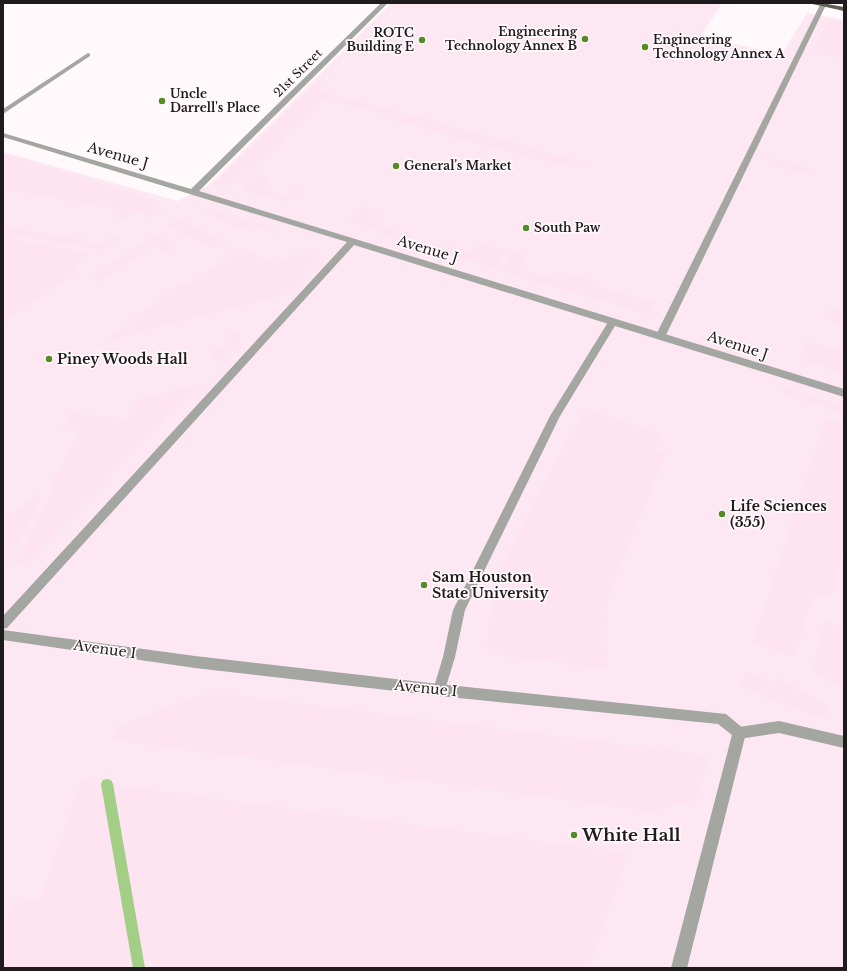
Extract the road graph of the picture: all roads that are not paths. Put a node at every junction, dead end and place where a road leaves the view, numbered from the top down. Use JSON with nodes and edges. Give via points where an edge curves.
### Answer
{"nodes":[{"id":1,"x":385,"y":3,"type":"edge"},
{"id":2,"x":811,"y":3,"type":"edge"},
{"id":3,"x":823,"y":5,"type":"junction"},
{"id":4,"x":844,"y":9,"type":"edge"},
{"id":5,"x":88,"y":55,"type":"dead end"},
{"id":6,"x":3,"y":112,"type":"edge"},
{"id":7,"x":3,"y":135,"type":"edge"},
{"id":8,"x":193,"y":192,"type":"junction"},
{"id":9,"x":353,"y":241,"type":"junction"},
{"id":10,"x":614,"y":321,"type":"junction"},
{"id":11,"x":661,"y":335,"type":"junction"},
{"id":12,"x":844,"y":393,"type":"edge"},
{"id":13,"x":3,"y":624,"type":"edge"},
{"id":14,"x":3,"y":635,"type":"edge"},
{"id":15,"x":439,"y":690,"type":"junction"},
{"id":16,"x":739,"y":733,"type":"junction"},
{"id":17,"x":844,"y":742,"type":"edge"},
{"id":18,"x":679,"y":968,"type":"edge"}],
"edges":[{"from":1,"to":8,"type":"street","name":"21st Street"},
{"from":2,"to":3,"type":"main road"},
{"from":3,"to":4,"type":"main road"},
{"from":3,"to":11,"type":"street"},
{"from":5,"to":6,"type":"street"},
{"from":7,"to":8,"type":"street","name":"Avenue J"},
{"from":8,"to":9,"type":"street","name":"Avenue J"},
{"from":9,"to":10,"type":"street","name":"Avenue J"},
{"from":9,"to":13,"type":"street"},
{"from":10,"to":11,"type":"street","name":"Avenue J"},
{"from":10,"to":15,"type":"street","via":[[555,416],[459,610]]},
{"from":11,"to":12,"type":"street","name":"Avenue J"},
{"from":14,"to":15,"type":"street","name":"Avenue I","via":[[195,662]]},
{"from":15,"to":16,"type":"street","name":"Avenue I","via":[[721,718]]},
{"from":16,"to":17,"type":"street","via":[[779,726]]},
{"from":16,"to":18,"type":"street"}]}
